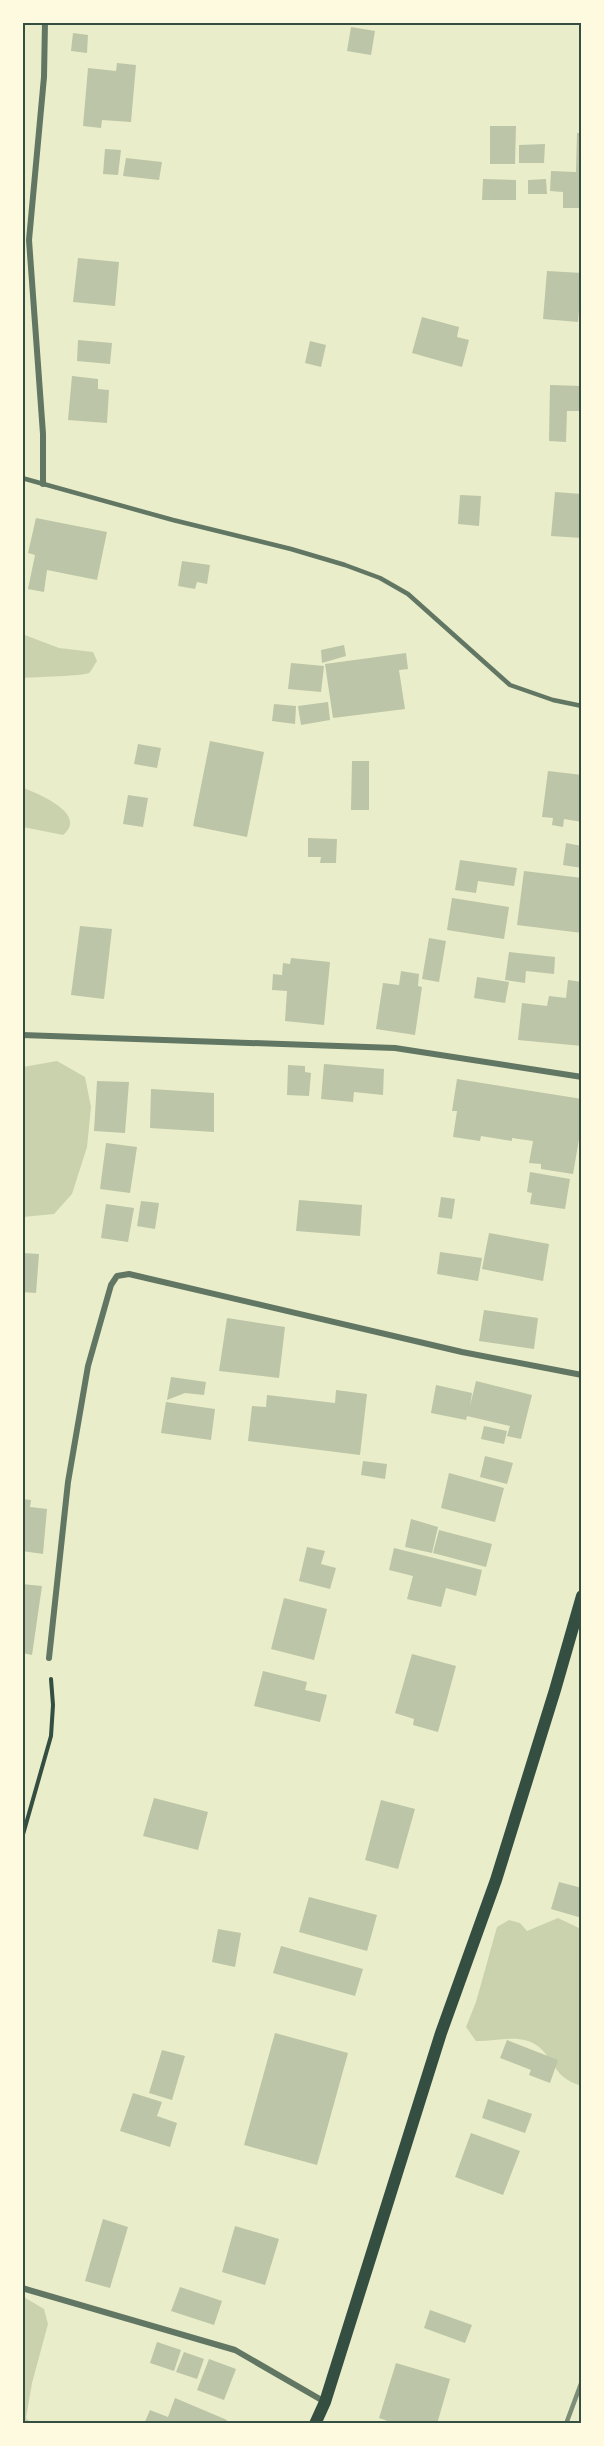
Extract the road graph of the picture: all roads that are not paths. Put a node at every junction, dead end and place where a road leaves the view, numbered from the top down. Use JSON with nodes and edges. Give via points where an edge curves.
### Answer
{"nodes":[{"id":1,"x":45,"y":22,"type":"edge"},
{"id":2,"x":22,"y":478,"type":"edge"},
{"id":3,"x":44,"y":484,"type":"junction"},
{"id":4,"x":582,"y":706,"type":"edge"},
{"id":5,"x":22,"y":1035,"type":"edge"},
{"id":6,"x":582,"y":1077,"type":"edge"},
{"id":7,"x":582,"y":1375,"type":"edge"},
{"id":8,"x":582,"y":1596,"type":"edge"},
{"id":9,"x":49,"y":1658,"type":"road end"},
{"id":10,"x":22,"y":2288,"type":"edge"},
{"id":11,"x":325,"y":2402,"type":"junction"},
{"id":12,"x":315,"y":2424,"type":"edge"}],
"edges":[{"from":1,"to":3,"type":"street","via":[[44,77],[29,240]]},
{"from":2,"to":3,"type":"lane"},
{"from":3,"to":4,"type":"lane","via":[[291,549],[380,578],[408,594],[510,685]]},
{"from":5,"to":6,"type":"street","via":[[395,1048]]},
{"from":7,"to":9,"type":"street","via":[[462,1352],[129,1274],[117,1276],[88,1366],[68,1482]]},
{"from":8,"to":11,"type":"main road","via":[[499,1869],[441,2033]]},
{"from":10,"to":11,"type":"street","via":[[235,2350]]},
{"from":11,"to":12,"type":"main road"}]}
